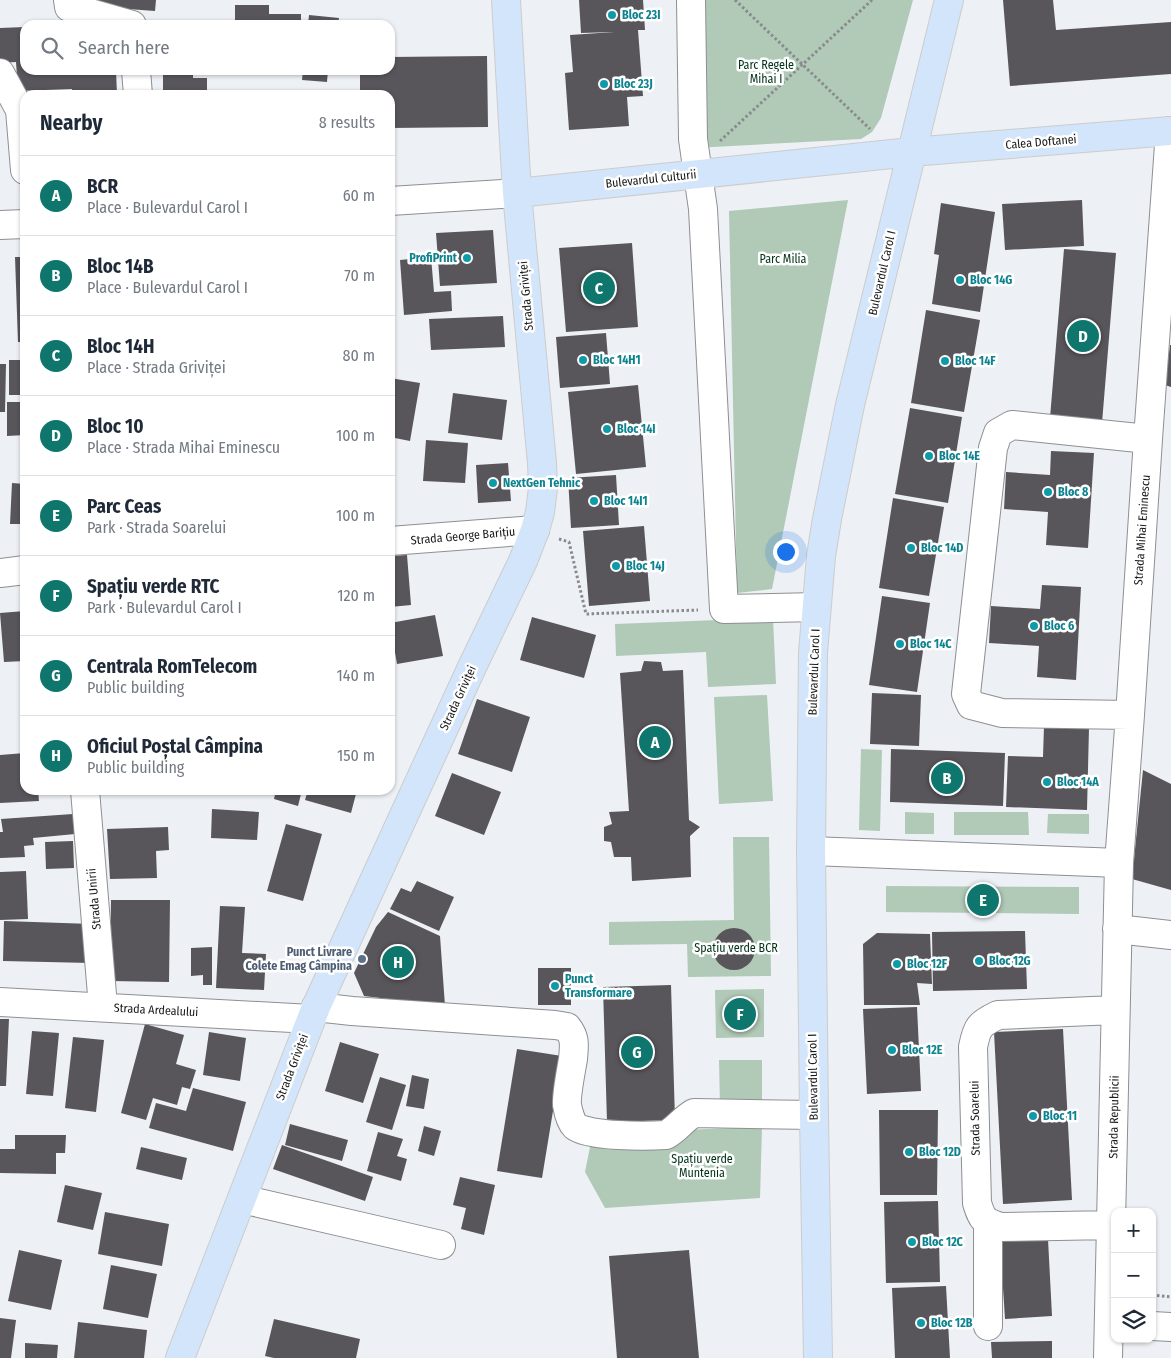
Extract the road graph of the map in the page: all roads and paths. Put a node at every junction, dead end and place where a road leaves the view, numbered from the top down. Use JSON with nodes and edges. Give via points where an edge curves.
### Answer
{"nodes":[{"id":1,"x":68,"y":0,"type":"edge"},
{"id":2,"x":506,"y":0,"type":"edge"},
{"id":3,"x":691,"y":0,"type":"edge"},
{"id":4,"x":735,"y":0,"type":"edge"},
{"id":5,"x":872,"y":0,"type":"edge"},
{"id":6,"x":949,"y":0,"type":"edge"},
{"id":7,"x":114,"y":20,"type":"edge"},
{"id":8,"x":802,"y":64,"type":"junction"},
{"id":9,"x":0,"y":73,"type":"edge"},
{"id":10,"x":136,"y":75,"type":"edge"},
{"id":11,"x":138,"y":90,"type":"edge"},
{"id":12,"x":20,"y":110,"type":"edge"},
{"id":13,"x":1170,"y":131,"type":"edge"},
{"id":14,"x":872,"y":132,"type":"dead end"},
{"id":15,"x":713,"y":147,"type":"dead end"},
{"id":16,"x":911,"y":152,"type":"junction"},
{"id":17,"x":698,"y":174,"type":"junction"},
{"id":18,"x":517,"y":193,"type":"junction"},
{"id":19,"x":395,"y":201,"type":"edge"},
{"id":20,"x":20,"y":224,"type":"edge"},
{"id":21,"x":0,"y":225,"type":"edge"},
{"id":22,"x":1148,"y":439,"type":"junction"},
{"id":23,"x":535,"y":530,"type":"junction"},
{"id":24,"x":395,"y":541,"type":"edge"},
{"id":25,"x":20,"y":571,"type":"edge"},
{"id":26,"x":0,"y":573,"type":"edge"},
{"id":27,"x":816,"y":607,"type":"junction"},
{"id":28,"x":724,"y":609,"type":"junction"},
{"id":29,"x":1130,"y":715,"type":"junction"},
{"id":30,"x":85,"y":795,"type":"edge"},
{"id":31,"x":811,"y":851,"type":"junction"},
{"id":32,"x":1119,"y":863,"type":"junction"},
{"id":33,"x":1117,"y":929,"type":"junction"},
{"id":34,"x":1171,"y":935,"type":"edge"},
{"id":35,"x":0,"y":1002,"type":"edge"},
{"id":36,"x":103,"y":1007,"type":"junction"},
{"id":37,"x":1115,"y":1010,"type":"junction"},
{"id":38,"x":313,"y":1013,"type":"junction"},
{"id":39,"x":814,"y":1115,"type":"junction"},
{"id":40,"x":242,"y":1199,"type":"junction"},
{"id":41,"x":1112,"y":1208,"type":"edge"},
{"id":42,"x":988,"y":1222,"type":"junction"},
{"id":43,"x":1111,"y":1225,"type":"edge"},
{"id":44,"x":441,"y":1245,"type":"dead end"},
{"id":45,"x":1112,"y":1253,"type":"edge"},
{"id":46,"x":1156,"y":1295,"type":"edge"},
{"id":47,"x":1171,"y":1297,"type":"edge"},
{"id":48,"x":1112,"y":1298,"type":"edge"},
{"id":49,"x":988,"y":1326,"type":"dead end"},
{"id":50,"x":1156,"y":1326,"type":"edge"},
{"id":51,"x":1171,"y":1327,"type":"edge"},
{"id":52,"x":1111,"y":1332,"type":"edge"},
{"id":53,"x":180,"y":1358,"type":"edge"},
{"id":54,"x":818,"y":1358,"type":"edge"},
{"id":55,"x":1108,"y":1358,"type":"edge"}],
"edges":[{"from":1,"to":7,"type":"street","via":[[69,7]]},
{"from":2,"to":18,"type":"main road","name":"Strada Griviței"},
{"from":3,"to":17,"type":"street","via":[[693,139]]},
{"from":4,"to":8,"type":"path"},
{"from":5,"to":8,"type":"path"},
{"from":6,"to":16,"type":"main road","name":"Bulevardul Carol I"},
{"from":8,"to":14,"type":"path"},
{"from":8,"to":15,"type":"path"},
{"from":9,"to":12,"type":"street"},
{"from":10,"to":11,"type":"street"},
{"from":13,"to":16,"type":"main road","name":"Calea Doftanei"},
{"from":13,"to":22,"type":"street","name":"Strada Mihai Eminescu"},
{"from":16,"to":17,"type":"main road","name":"Bulevardul Culturii"},
{"from":16,"to":27,"type":"main road","name":"Bulevardul Carol I","via":[[848,414],[821,556]]},
{"from":17,"to":18,"type":"main road","name":"Bulevardul Culturii"},
{"from":17,"to":28,"type":"street","via":[[703,209]]},
{"from":18,"to":19,"type":"street","name":"Bulevardul Culturii"},
{"from":18,"to":23,"type":"main road","name":"Strada Griviței","via":[[542,463],[543,488]]},
{"from":20,"to":21,"type":"street"},
{"from":22,"to":29,"type":"street","name":"Strada Mihai Eminescu"},
{"from":22,"to":29,"type":"street","via":[[1012,425],[998,433],[993,448],[966,694],[971,705],[1002,713]]},
{"from":23,"to":24,"type":"street","name":"Strada George Barițiu"},
{"from":23,"to":28,"type":"path","via":[[569,542],[586,614]]},
{"from":23,"to":38,"type":"main road","name":"Strada Griviței"},
{"from":25,"to":26,"type":"street"},
{"from":27,"to":28,"type":"street"},
{"from":27,"to":31,"type":"main road","name":"Bulevardul Carol I"},
{"from":29,"to":32,"type":"street","name":"Strada Mihai Eminescu"},
{"from":30,"to":36,"type":"street","name":"Strada Unirii"},
{"from":31,"to":32,"type":"street"},
{"from":31,"to":39,"type":"main road","name":"Bulevardul Carol I"},
{"from":32,"to":33,"type":"street","name":"Strada Mihai Eminescu"},
{"from":33,"to":34,"type":"street"},
{"from":33,"to":37,"type":"street","name":"Strada Republicii"},
{"from":35,"to":36,"type":"street","name":"Strada Ardealului"},
{"from":36,"to":38,"type":"street","name":"Strada Ardealului"},
{"from":37,"to":41,"type":"street","name":"Strada Republicii"},
{"from":37,"to":42,"type":"street","name":"Strada Soarelui","via":[[998,1015],[985,1021],[977,1031],[973,1047],[977,1203],[981,1216]]},
{"from":38,"to":39,"type":"street","name":"Strada Ardealului","via":[[352,1011],[567,1027],[574,1045],[567,1104],[574,1126],[585,1132],[666,1135],[694,1113]]},
{"from":38,"to":40,"type":"main road","name":"Strada Griviței"},
{"from":39,"to":54,"type":"main road","name":"Bulevardul Carol I"},
{"from":40,"to":44,"type":"street"},
{"from":40,"to":53,"type":"main road","name":"Strada Griviței"},
{"from":42,"to":43,"type":"street","via":[[1000,1227]]},
{"from":42,"to":49,"type":"street"},
{"from":45,"to":48,"type":"street","name":"Strada Republicii"},
{"from":46,"to":47,"type":"path"},
{"from":50,"to":51,"type":"street"},
{"from":52,"to":55,"type":"street","name":"Strada Republicii"}]}
